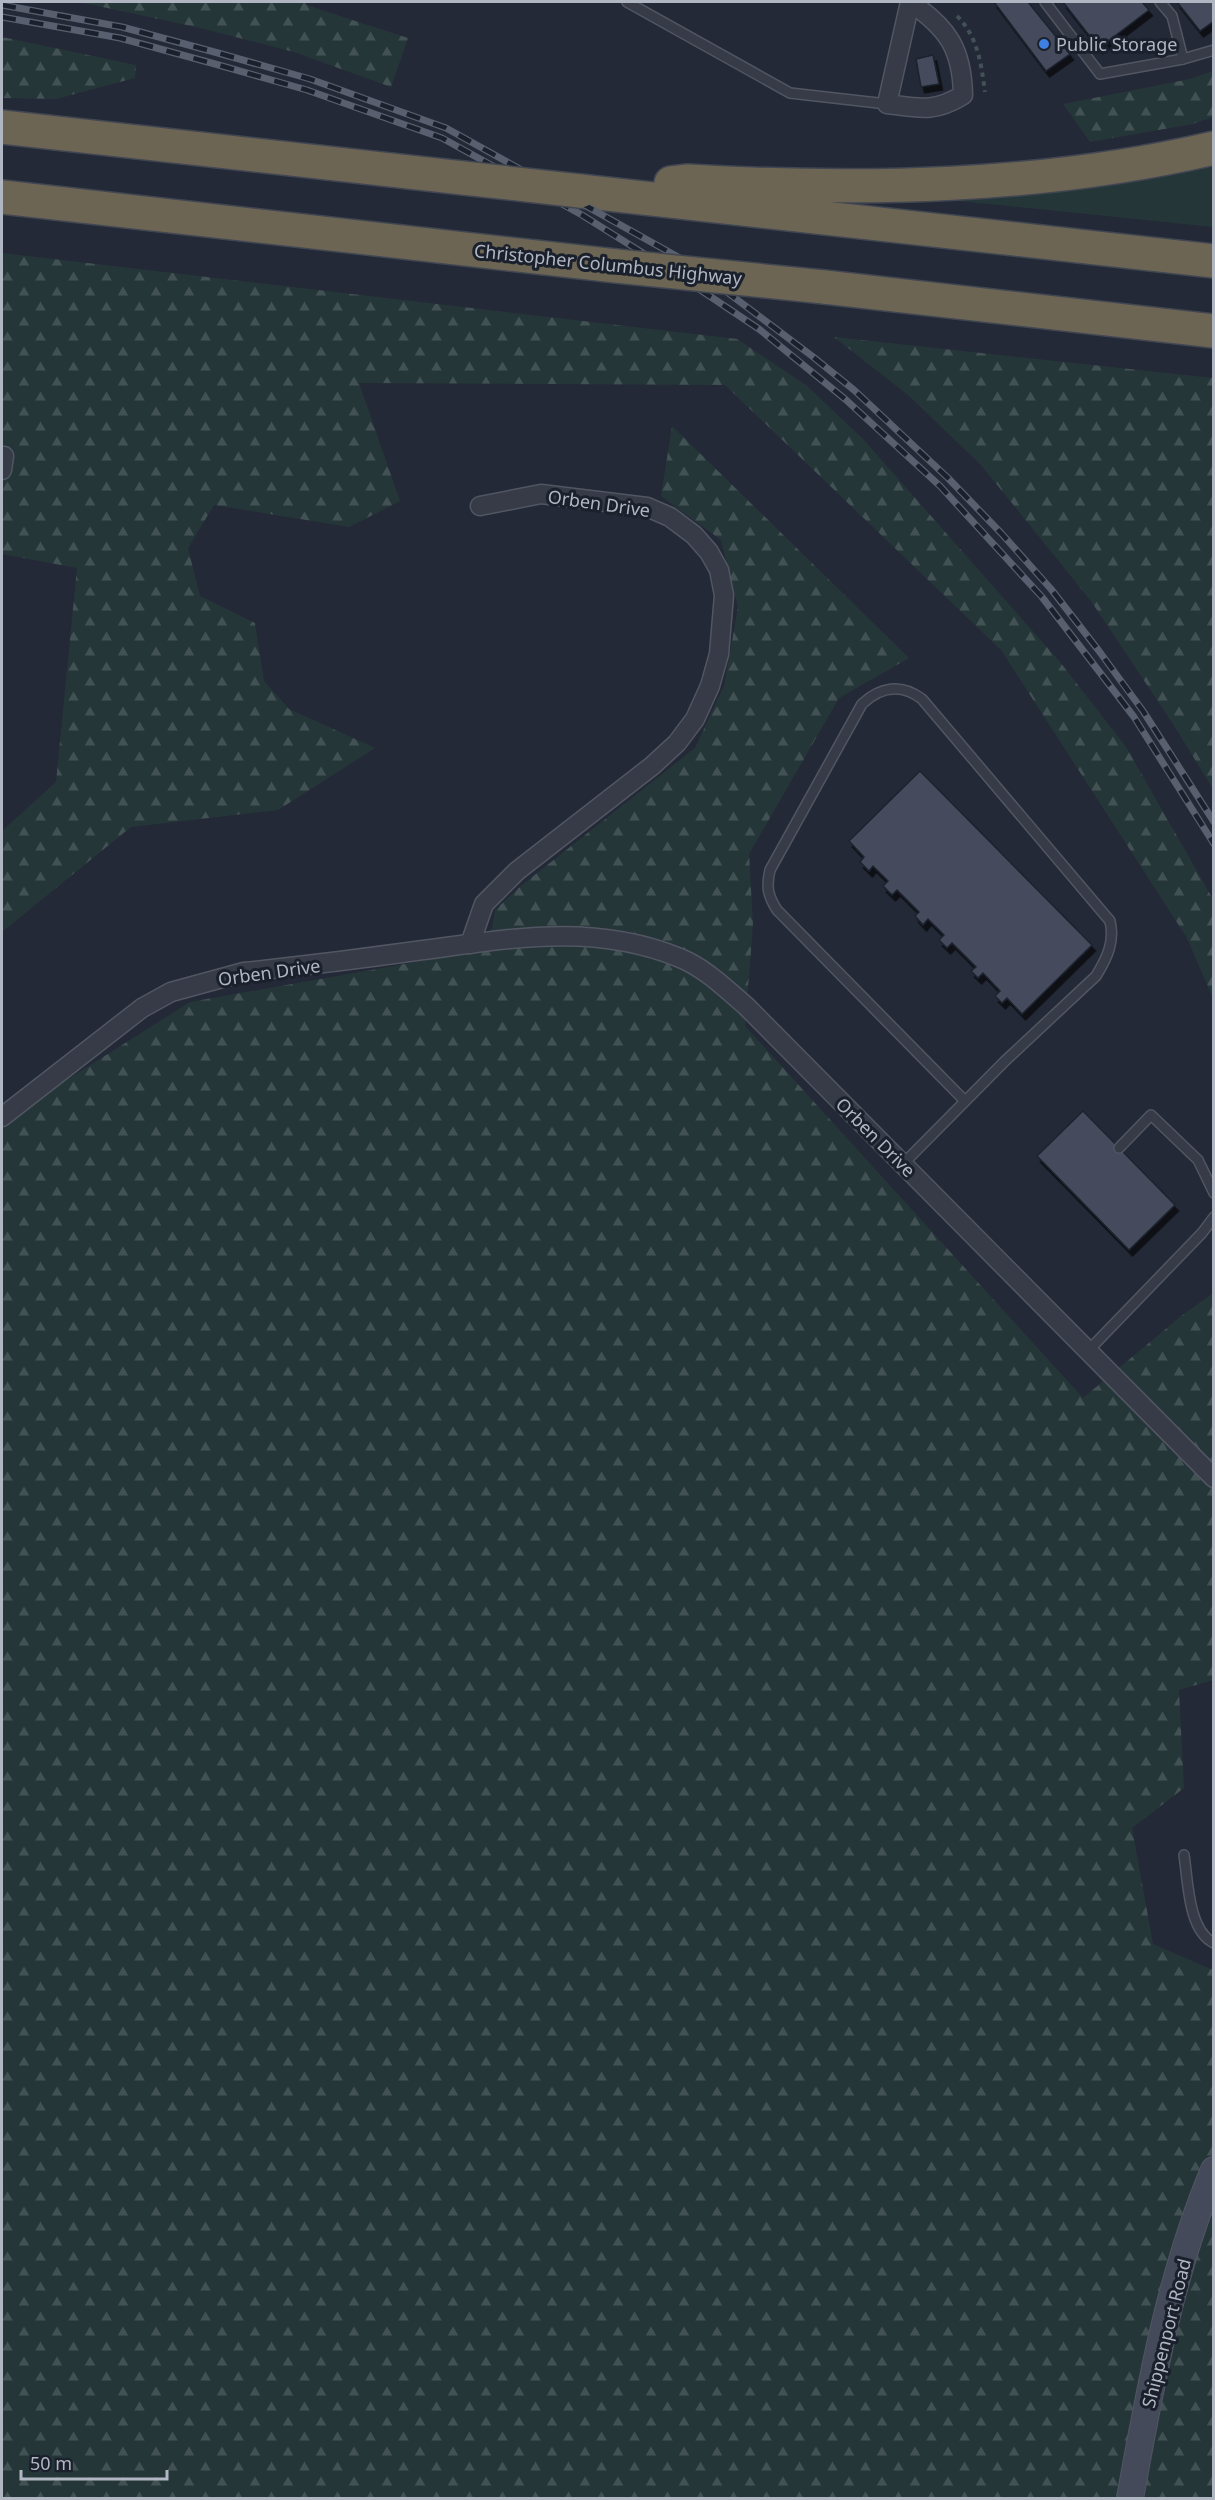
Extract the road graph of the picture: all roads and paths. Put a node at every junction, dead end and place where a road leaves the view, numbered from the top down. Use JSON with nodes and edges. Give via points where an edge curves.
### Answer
{"nodes":[{"id":1,"x":627,"y":2,"type":"edge"},
{"id":2,"x":910,"y":2,"type":"edge"},
{"id":3,"x":1045,"y":2,"type":"edge"},
{"id":4,"x":1160,"y":2,"type":"edge"},
{"id":5,"x":1214,"y":50,"type":"edge"},
{"id":6,"x":1183,"y":59,"type":"junction"},
{"id":7,"x":887,"y":104,"type":"junction"},
{"id":8,"x":2,"y":128,"type":"edge"},
{"id":9,"x":1214,"y":148,"type":"edge"},
{"id":10,"x":580,"y":191,"type":"junction"},
{"id":11,"x":2,"y":197,"type":"edge"},
{"id":12,"x":1214,"y":261,"type":"edge"},
{"id":13,"x":1030,"y":311,"type":"junction"},
{"id":14,"x":1214,"y":331,"type":"edge"},
{"id":15,"x":1214,"y":352,"type":"edge"},
{"id":16,"x":480,"y":506,"type":"dead end"},
{"id":17,"x":470,"y":944,"type":"junction"},
{"id":18,"x":965,"y":1101,"type":"junction"},
{"id":19,"x":2,"y":1117,"type":"edge"},
{"id":20,"x":1119,"y":1148,"type":"dead end"},
{"id":21,"x":903,"y":1164,"type":"junction"},
{"id":22,"x":1214,"y":1193,"type":"edge"},
{"id":23,"x":1214,"y":1217,"type":"edge"},
{"id":24,"x":1088,"y":1351,"type":"junction"},
{"id":25,"x":1214,"y":1478,"type":"edge"},
{"id":26,"x":1184,"y":1855,"type":"dead end"},
{"id":27,"x":1214,"y":1943,"type":"edge"},
{"id":28,"x":1214,"y":2170,"type":"edge"},
{"id":29,"x":1130,"y":2499,"type":"edge"}],
"edges":[{"from":1,"to":7,"type":"lane","via":[[790,93]]},
{"from":2,"to":7,"type":"street"},
{"from":2,"to":7,"type":"street","via":[[938,25],[957,53],[963,70],[963,95],[945,106],[929,108]]},
{"from":3,"to":6,"type":"lane","via":[[1100,74]]},
{"from":4,"to":6,"type":"lane","via":[[1172,16]]},
{"from":5,"to":6,"type":"lane"},
{"from":8,"to":10,"type":"highway","bridge":true},
{"from":9,"to":10,"type":"highway","via":[[1084,172],[996,180],[814,185],[688,181]]},
{"from":10,"to":12,"type":"highway"},
{"from":11,"to":13,"type":"highway","name":"Christopher Columbus Highway","bridge":true},
{"from":13,"to":14,"type":"highway","name":"Christopher Columbus Highway"},
{"from":13,"to":15,"type":"highway"},
{"from":16,"to":17,"type":"street","name":"Orben Drive","via":[[541,494],[647,507],[670,517],[709,552],[719,570],[724,595],[719,654],[695,719],[652,766],[517,871],[484,904]]},
{"from":17,"to":19,"type":"street","name":"Orben Drive","via":[[244,972],[171,992],[142,1008]]},
{"from":17,"to":21,"type":"street","name":"Orben Drive","via":[[597,936],[683,959],[746,1006]]},
{"from":18,"to":18,"type":"lane","via":[[1096,976],[1112,932],[1110,921],[922,699],[907,690],[890,688],[862,704],[770,870],[769,897],[777,910]]},
{"from":18,"to":21,"type":"lane"},
{"from":20,"to":22,"type":"lane","via":[[1151,1115],[1198,1160]]},
{"from":21,"to":24,"type":"street","name":"Orben Drive"},
{"from":23,"to":24,"type":"lane"},
{"from":24,"to":25,"type":"street","name":"Orben Drive"},
{"from":26,"to":27,"type":"lane","via":[[1195,1923]]},
{"from":28,"to":29,"type":"street","name":"Shippenport Road","via":[[1171,2301]]}]}
